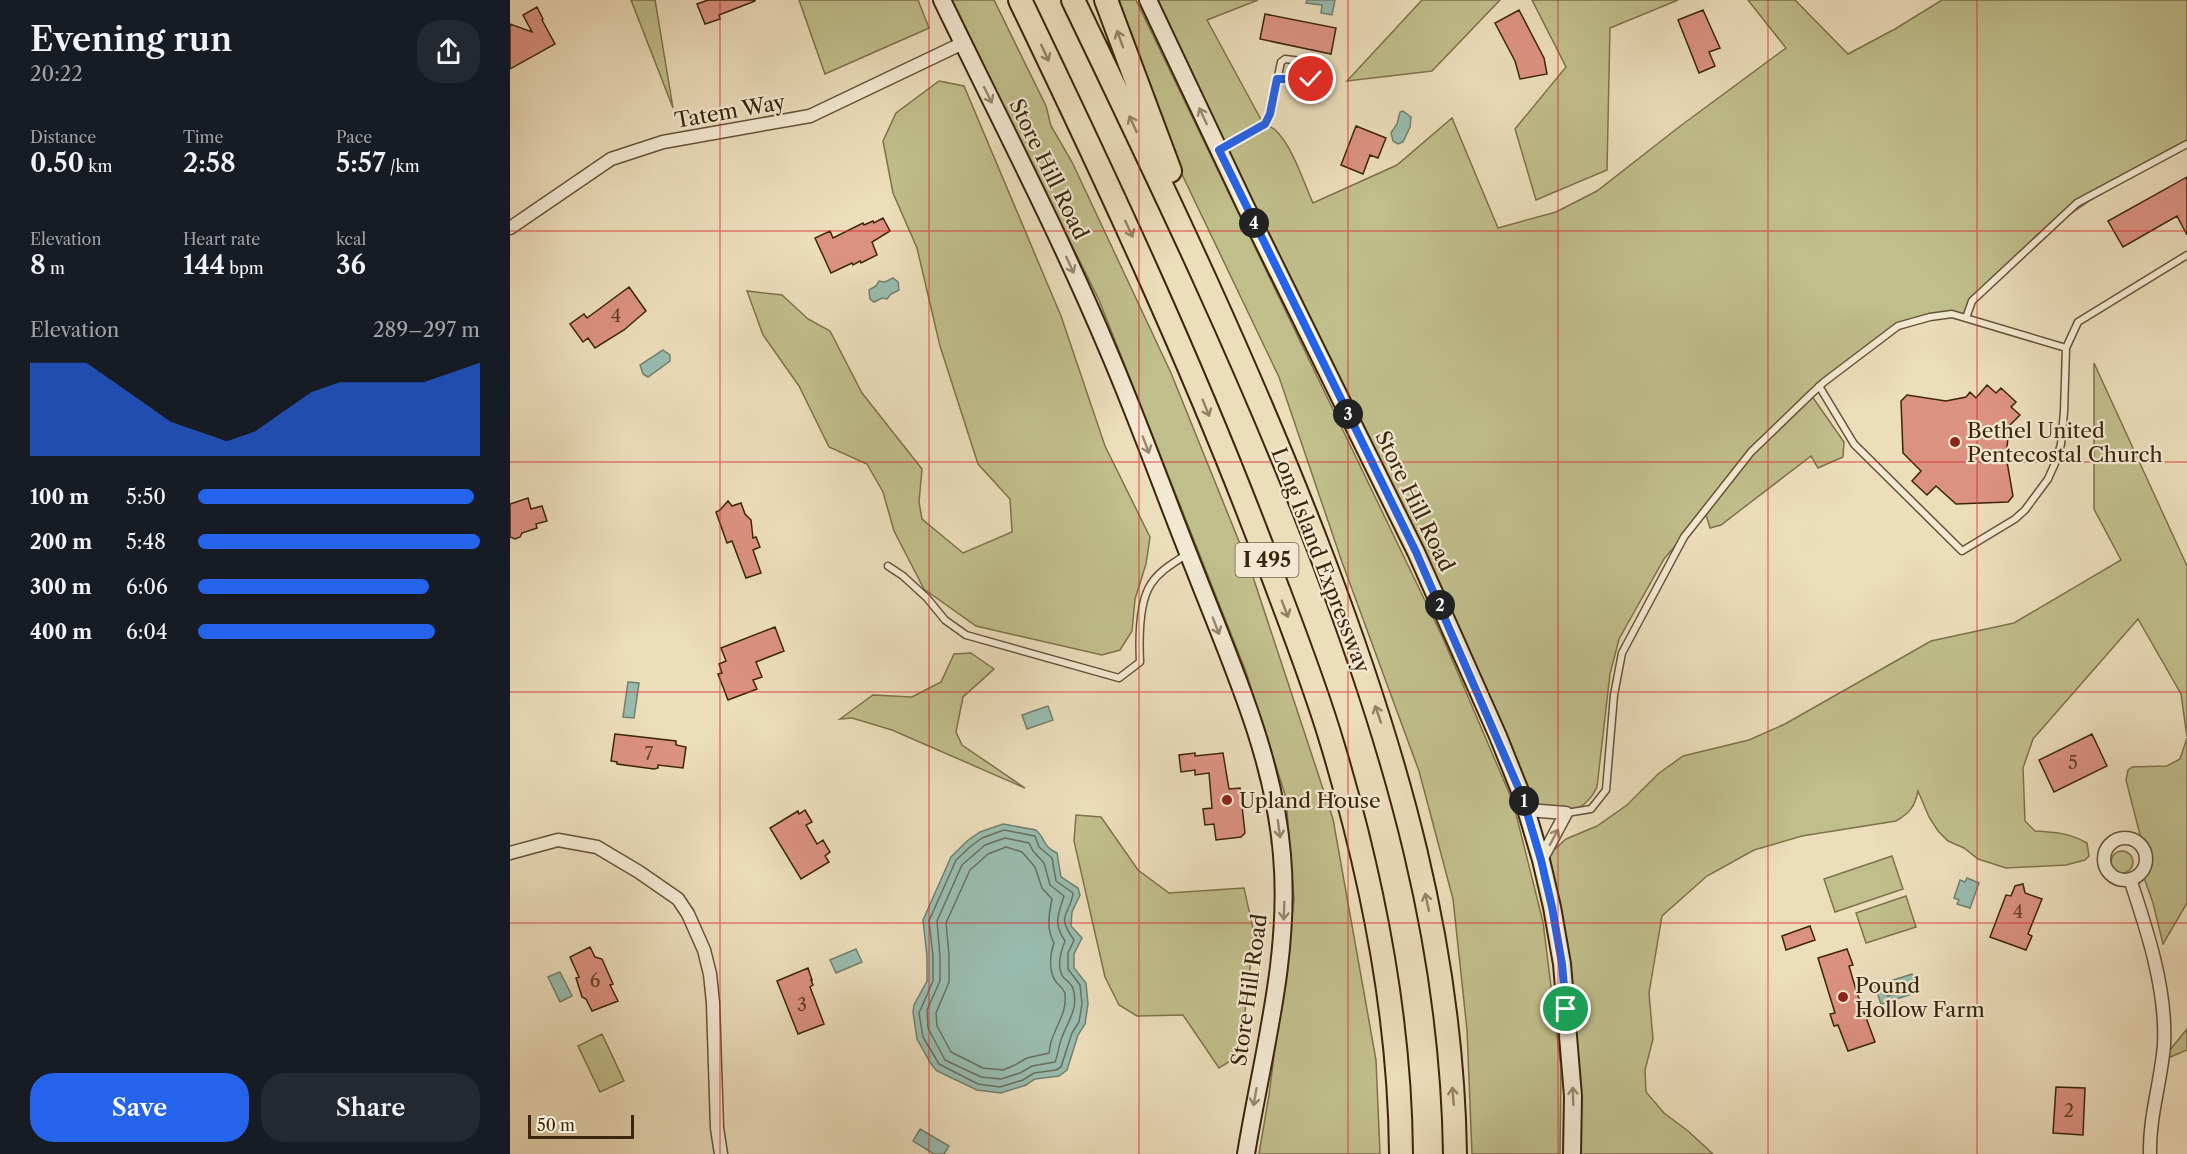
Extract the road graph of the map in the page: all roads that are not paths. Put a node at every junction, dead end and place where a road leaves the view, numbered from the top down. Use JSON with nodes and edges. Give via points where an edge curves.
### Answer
{"nodes":[{"id":1,"x":942,"y":0,"type":"edge"},
{"id":2,"x":1020,"y":0,"type":"edge"},
{"id":3,"x":1073,"y":0,"type":"edge"},
{"id":4,"x":1106,"y":0,"type":"edge"},
{"id":5,"x":1148,"y":0,"type":"edge"},
{"id":6,"x":963,"y":43,"type":"junction"},
{"id":7,"x":1277,"y":79,"type":"junction"},
{"id":8,"x":2187,"y":144,"type":"edge"},
{"id":9,"x":1219,"y":150,"type":"junction"},
{"id":10,"x":510,"y":228,"type":"edge"},
{"id":11,"x":2187,"y":255,"type":"edge"},
{"id":12,"x":1966,"y":318,"type":"junction"},
{"id":13,"x":2066,"y":348,"type":"junction"},
{"id":14,"x":1245,"y":368,"type":"junction"},
{"id":15,"x":1819,"y":386,"type":"junction"},
{"id":16,"x":1188,"y":554,"type":"junction"},
{"id":17,"x":888,"y":566,"type":"dead end"},
{"id":18,"x":1527,"y":810,"type":"junction"},
{"id":19,"x":1566,"y":813,"type":"junction"},
{"id":20,"x":510,"y":852,"type":"edge"},
{"id":21,"x":1541,"y":860,"type":"junction"},
{"id":22,"x":2130,"y":879,"type":"dead end"},
{"id":23,"x":721,"y":1154,"type":"edge"},
{"id":24,"x":1246,"y":1154,"type":"edge"},
{"id":25,"x":1401,"y":1154,"type":"edge"},
{"id":26,"x":1455,"y":1154,"type":"edge"},
{"id":27,"x":1572,"y":1154,"type":"edge"},
{"id":28,"x":2150,"y":1154,"type":"edge"}],
"edges":[{"from":1,"to":6,"type":"main road","name":"Store Hill Road"},
{"from":2,"to":25,"type":"highway","number":"I 495","one_way":true,"via":[[1132,235],[1195,379],[1247,507],[1332,740],[1361,844],[1381,942],[1394,1029]]},
{"from":14,"to":3,"type":"highway","name":"Long Island Expressway","number":"I 495","one_way":true},
{"from":14,"to":4,"type":"highway","one_way":true},
{"from":9,"to":5,"type":"main road","name":"Store Hill Road","one_way":true},
{"from":6,"to":10,"type":"street","name":"Tatem Way","via":[[810,116],[663,142],[611,159]]},
{"from":6,"to":16,"type":"main road","name":"Store Hill Road","one_way":true,"via":[[1089,305]]},
{"from":7,"to":7,"type":"lane","via":[[1285,59],[1317,63],[1319,72],[1311,79]]},
{"from":7,"to":9,"type":"lane","via":[[1265,124]]},
{"from":8,"to":12,"type":"lane","via":[[2077,203],[1972,302]]},
{"from":9,"to":18,"type":"main road","name":"Store Hill Road","via":[[1416,552]]},
{"from":11,"to":13,"type":"lane","via":[[2078,322]]},
{"from":12,"to":13,"type":"lane"},
{"from":12,"to":15,"type":"lane","via":[[1952,314],[1898,326]]},
{"from":13,"to":15,"type":"lane","via":[[2061,444],[2048,479],[2015,519],[1962,551],[1854,444]]},
{"from":26,"to":14,"type":"highway","name":"Long Island Expressway","number":"I 495","one_way":true,"via":[[1447,1026],[1413,834],[1383,727],[1341,608]]},
{"from":15,"to":19,"type":"lane","via":[[1751,452],[1684,537],[1622,652],[1606,790],[1591,809]]},
{"from":16,"to":17,"type":"lane","via":[[1149,585],[1139,625],[1140,662],[1119,678],[966,635]]},
{"from":16,"to":24,"type":"main road","name":"Store Hill Road","one_way":true,"via":[[1259,741],[1274,796],[1282,853],[1281,954]]},
{"from":18,"to":19,"type":"street"},
{"from":18,"to":21,"type":"main road","name":"Store Hill Road"},
{"from":21,"to":19,"type":"street","one_way":true},
{"from":20,"to":23,"type":"street","via":[[558,840],[597,847],[678,899],[704,951],[710,974]]},
{"from":27,"to":21,"type":"main road","name":"Store Hill Road","one_way":true,"via":[[1573,1096],[1562,964]]},
{"from":22,"to":28,"type":"street","via":[[2154,958],[2162,1009],[2164,1045],[2149,1136]]}]}
